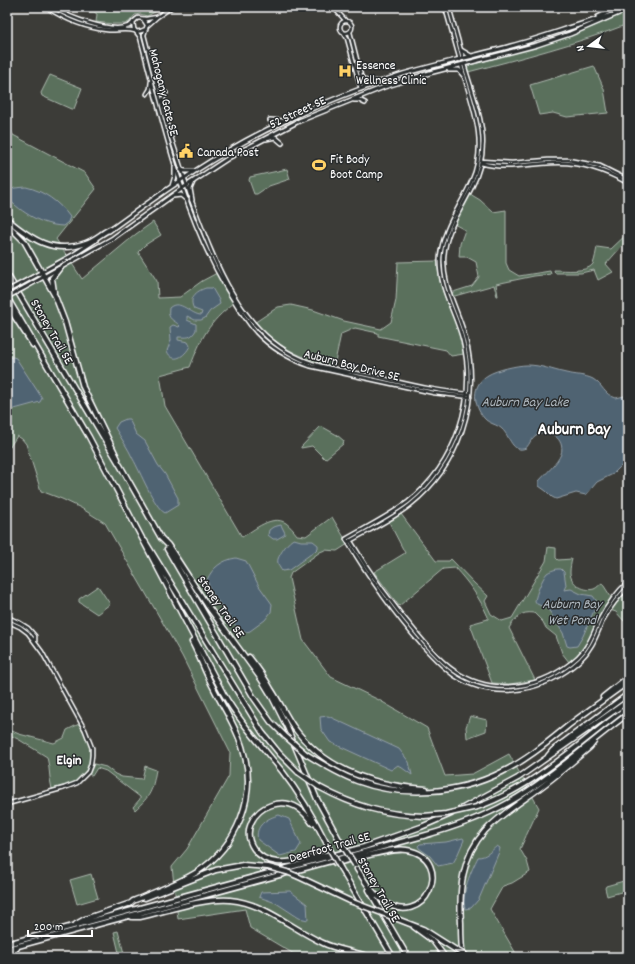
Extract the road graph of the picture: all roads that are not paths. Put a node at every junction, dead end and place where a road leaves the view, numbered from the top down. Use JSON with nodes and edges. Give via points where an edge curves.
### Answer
{"nodes":[{"id":1,"x":46,"y":7,"type":"edge"},
{"id":2,"x":52,"y":7,"type":"edge"},
{"id":3,"x":172,"y":7,"type":"edge"},
{"id":4,"x":333,"y":7,"type":"edge"},
{"id":5,"x":445,"y":7,"type":"edge"},
{"id":6,"x":449,"y":7,"type":"edge"},
{"id":7,"x":619,"y":7,"type":"edge"},
{"id":8,"x":628,"y":10,"type":"edge"},
{"id":9,"x":337,"y":11,"type":"junction"},
{"id":10,"x":157,"y":17,"type":"junction"},
{"id":11,"x":143,"y":19,"type":"junction"},
{"id":12,"x":345,"y":20,"type":"junction"},
{"id":13,"x":591,"y":20,"type":"junction"},
{"id":14,"x":133,"y":22,"type":"junction"},
{"id":15,"x":341,"y":23,"type":"junction"},
{"id":16,"x":146,"y":28,"type":"junction"},
{"id":17,"x":136,"y":32,"type":"junction"},
{"id":18,"x":350,"y":32,"type":"junction"},
{"id":19,"x":344,"y":33,"type":"junction"},
{"id":20,"x":461,"y":50,"type":"junction"},
{"id":21,"x":473,"y":56,"type":"junction"},
{"id":22,"x":461,"y":59,"type":"junction"},
{"id":23,"x":463,"y":65,"type":"junction"},
{"id":24,"x":444,"y":70,"type":"junction"},
{"id":25,"x":464,"y":76,"type":"junction"},
{"id":26,"x":361,"y":77,"type":"junction"},
{"id":27,"x":152,"y":79,"type":"junction"},
{"id":28,"x":384,"y":81,"type":"junction"},
{"id":29,"x":363,"y":89,"type":"junction"},
{"id":30,"x":166,"y":93,"type":"dead end"},
{"id":31,"x":147,"y":94,"type":"dead end"},
{"id":32,"x":364,"y":94,"type":"junction"},
{"id":33,"x":346,"y":101,"type":"junction"},
{"id":34,"x":364,"y":103,"type":"dead end"},
{"id":35,"x":163,"y":109,"type":"junction"},
{"id":36,"x":270,"y":120,"type":"dead end"},
{"id":37,"x":285,"y":121,"type":"junction"},
{"id":38,"x":274,"y":127,"type":"junction"},
{"id":39,"x":276,"y":131,"type":"junction"},
{"id":40,"x":260,"y":140,"type":"junction"},
{"id":41,"x":282,"y":143,"type":"dead end"},
{"id":42,"x":480,"y":162,"type":"junction"},
{"id":43,"x":175,"y":167,"type":"junction"},
{"id":44,"x":181,"y":170,"type":"junction"},
{"id":45,"x":195,"y":171,"type":"junction"},
{"id":46,"x":184,"y":179,"type":"junction"},
{"id":47,"x":195,"y":179,"type":"junction"},
{"id":48,"x":628,"y":180,"type":"edge"},
{"id":49,"x":180,"y":181,"type":"junction"},
{"id":50,"x":628,"y":184,"type":"edge"},
{"id":51,"x":187,"y":185,"type":"junction"},
{"id":52,"x":171,"y":187,"type":"junction"},
{"id":53,"x":183,"y":188,"type":"junction"},
{"id":54,"x":169,"y":198,"type":"junction"},
{"id":55,"x":187,"y":200,"type":"junction"},
{"id":56,"x":192,"y":200,"type":"junction"},
{"id":57,"x":7,"y":219,"type":"edge"},
{"id":58,"x":7,"y":224,"type":"edge"},
{"id":59,"x":110,"y":229,"type":"junction"},
{"id":60,"x":59,"y":269,"type":"junction"},
{"id":61,"x":42,"y":272,"type":"junction"},
{"id":62,"x":7,"y":274,"type":"edge"},
{"id":63,"x":44,"y":277,"type":"junction"},
{"id":64,"x":7,"y":291,"type":"edge"},
{"id":65,"x":55,"y":296,"type":"junction"},
{"id":66,"x":7,"y":297,"type":"edge"},
{"id":67,"x":7,"y":305,"type":"edge"},
{"id":68,"x":37,"y":349,"type":"junction"},
{"id":69,"x":468,"y":395,"type":"junction"},
{"id":70,"x":121,"y":467,"type":"junction"},
{"id":71,"x":136,"y":527,"type":"junction"},
{"id":72,"x":161,"y":538,"type":"junction"},
{"id":73,"x":348,"y":540,"type":"junction"},
{"id":74,"x":628,"y":582,"type":"edge"},
{"id":75,"x":628,"y":587,"type":"edge"},
{"id":76,"x":179,"y":611,"type":"junction"},
{"id":77,"x":7,"y":617,"type":"edge"},
{"id":78,"x":7,"y":621,"type":"edge"},
{"id":79,"x":224,"y":628,"type":"junction"},
{"id":80,"x":35,"y":641,"type":"junction"},
{"id":81,"x":628,"y":677,"type":"edge"},
{"id":82,"x":628,"y":682,"type":"edge"},
{"id":83,"x":628,"y":694,"type":"edge"},
{"id":84,"x":628,"y":701,"type":"edge"},
{"id":85,"x":628,"y":707,"type":"edge"},
{"id":86,"x":628,"y":714,"type":"edge"},
{"id":87,"x":579,"y":719,"type":"junction"},
{"id":88,"x":598,"y":736,"type":"junction"},
{"id":89,"x":544,"y":761,"type":"junction"},
{"id":90,"x":443,"y":790,"type":"junction"},
{"id":91,"x":7,"y":804,"type":"edge"},
{"id":92,"x":328,"y":846,"type":"junction"},
{"id":93,"x":342,"y":853,"type":"junction"},
{"id":94,"x":317,"y":865,"type":"junction"},
{"id":95,"x":356,"y":867,"type":"junction"},
{"id":96,"x":130,"y":904,"type":"junction"},
{"id":97,"x":126,"y":917,"type":"junction"},
{"id":98,"x":392,"y":917,"type":"junction"},
{"id":99,"x":68,"y":928,"type":"junction"},
{"id":100,"x":7,"y":944,"type":"edge"},
{"id":101,"x":19,"y":946,"type":"junction"},
{"id":102,"x":7,"y":949,"type":"edge"},
{"id":103,"x":344,"y":950,"type":"junction"},
{"id":104,"x":7,"y":954,"type":"edge"},
{"id":105,"x":363,"y":957,"type":"edge"},
{"id":106,"x":369,"y":957,"type":"edge"},
{"id":107,"x":393,"y":957,"type":"edge"},
{"id":108,"x":408,"y":957,"type":"edge"},
{"id":109,"x":445,"y":957,"type":"edge"},
{"id":110,"x":466,"y":957,"type":"edge"}],
"edges":[{"from":1,"to":17,"type":"street","via":[[66,18],[96,28]]},
{"from":2,"to":14,"type":"street","via":[[99,26],[122,27],[130,26]]},
{"from":3,"to":10,"type":"street"},
{"from":4,"to":9,"type":"street"},
{"from":5,"to":22,"type":"street"},
{"from":6,"to":20,"type":"street"},
{"from":7,"to":13,"type":"main road"},
{"from":8,"to":13,"type":"main road","name":"52 Street SE"},
{"from":8,"to":23,"type":"main road","name":"52 Street SE","via":[[537,45]]},
{"from":9,"to":12,"type":"street"},
{"from":9,"to":15,"type":"street"},
{"from":10,"to":11,"type":"street"},
{"from":10,"to":16,"type":"street"},
{"from":11,"to":14,"type":"street","via":[[138,18]]},
{"from":11,"to":16,"type":"street"},
{"from":12,"to":15,"type":"street"},
{"from":12,"to":18,"type":"street","via":[[352,24]]},
{"from":13,"to":21,"type":"main road","name":"52 Street SE","via":[[547,36]]},
{"from":14,"to":17,"type":"street"},
{"from":15,"to":19,"type":"street","via":[[340,28]]},
{"from":16,"to":17,"type":"street"},
{"from":16,"to":35,"type":"street","name":"Mahogany Gate SE","via":[[144,35]]},
{"from":17,"to":27,"type":"street","name":"Mahogany Gate SE","via":[[140,37]]},
{"from":18,"to":19,"type":"street"},
{"from":18,"to":26,"type":"street"},
{"from":19,"to":29,"type":"street"},
{"from":20,"to":21,"type":"main road"},
{"from":20,"to":22,"type":"street"},
{"from":21,"to":22,"type":"main road","name":"52 Street SE"},
{"from":22,"to":23,"type":"main road"},
{"from":22,"to":28,"type":"main road","name":"52 Street SE"},
{"from":23,"to":24,"type":"main road","name":"52 Street SE"},
{"from":23,"to":25,"type":"street"},
{"from":23,"to":42,"type":"street","via":[[481,123],[483,141]]},
{"from":24,"to":25,"type":"main road","via":[[458,70]]},
{"from":24,"to":32,"type":"main road","name":"52 Street SE"},
{"from":25,"to":42,"type":"street","via":[[479,128]]},
{"from":26,"to":28,"type":"main road","via":[[366,82]]},
{"from":26,"to":29,"type":"street"},
{"from":27,"to":31,"type":"street"},
{"from":27,"to":43,"type":"street","name":"Mahogany Gate SE"},
{"from":28,"to":29,"type":"main road","name":"52 Street SE"},
{"from":29,"to":32,"type":"main road"},
{"from":29,"to":37,"type":"main road","name":"52 Street SE"},
{"from":30,"to":35,"type":"street"},
{"from":32,"to":33,"type":"main road","name":"52 Street SE"},
{"from":33,"to":34,"type":"main road","via":[[359,100]]},
{"from":33,"to":39,"type":"main road","name":"52 Street SE"},
{"from":35,"to":44,"type":"street","name":"Mahogany Gate SE"},
{"from":36,"to":37,"type":"main road"},
{"from":37,"to":38,"type":"main road","name":"52 Street SE"},
{"from":38,"to":39,"type":"main road"},
{"from":38,"to":45,"type":"main road","name":"52 Street SE","via":[[226,151]]},
{"from":39,"to":40,"type":"main road","name":"52 Street SE"},
{"from":40,"to":41,"type":"main road","via":[[275,137]]},
{"from":40,"to":47,"type":"main road","name":"52 Street SE"},
{"from":42,"to":48,"type":"street","via":[[568,160],[600,166]]},
{"from":42,"to":50,"type":"street","via":[[509,167],[572,164],[600,170]]},
{"from":42,"to":69,"type":"street","via":[[446,231],[440,258],[443,286],[465,350]]},
{"from":43,"to":49,"type":"street","name":"Mahogany Gate SE"},
{"from":43,"to":52,"type":"main road","via":[[175,180]]},
{"from":44,"to":45,"type":"main road"},
{"from":44,"to":46,"type":"street","name":"Mahogany Gate SE"},
{"from":45,"to":46,"type":"main road","name":"52 Street SE"},
{"from":46,"to":49,"type":"main road","name":"52 Street SE"},
{"from":46,"to":51,"type":"street","name":"Mahogany Gate SE"},
{"from":47,"to":51,"type":"main road","name":"52 Street SE"},
{"from":47,"to":56,"type":"main road","via":[[190,187]]},
{"from":49,"to":52,"type":"main road","name":"52 Street SE"},
{"from":49,"to":53,"type":"street","name":"Mahogany Gate SE"},
{"from":51,"to":53,"type":"main road","name":"52 Street SE"},
{"from":51,"to":56,"type":"street","name":"Auburn Bay Drive SE"},
{"from":52,"to":59,"type":"main road","name":"52 Street SE"},
{"from":53,"to":54,"type":"main road","name":"52 Street SE"},
{"from":53,"to":55,"type":"street","name":"Auburn Bay Drive SE"},
{"from":54,"to":55,"type":"main road","via":[[181,195]]},
{"from":54,"to":60,"type":"main road","name":"52 Street SE","via":[[114,238]]},
{"from":55,"to":69,"type":"street","name":"Auburn Bay Drive SE","via":[[214,266],[234,301],[257,332],[279,351],[321,369],[434,393]]},
{"from":56,"to":69,"type":"street","name":"Auburn Bay Drive SE","via":[[215,259],[237,299],[257,328],[279,347],[316,364]]},
{"from":57,"to":59,"type":"highway","via":[[29,237],[54,246],[86,243]]},
{"from":58,"to":61,"type":"highway","via":[[24,241]]},
{"from":59,"to":61,"type":"main road","name":"52 Street SE"},
{"from":60,"to":63,"type":"main road","name":"52 Street SE"},
{"from":60,"to":65,"type":"highway","via":[[52,278]]},
{"from":61,"to":63,"type":"highway"},
{"from":61,"to":64,"type":"main road","name":"52 Street SE","bridge":true},
{"from":62,"to":70,"type":"highway","name":"Stoney Trail SE"},
{"from":63,"to":65,"type":"highway"},
{"from":63,"to":66,"type":"main road","name":"52 Street SE","bridge":true},
{"from":65,"to":70,"type":"highway","via":[[83,388]]},
{"from":66,"to":68,"type":"highway","name":"Stoney Trail SE"},
{"from":67,"to":68,"type":"highway"},
{"from":68,"to":71,"type":"highway","name":"Stoney Trail SE","via":[[89,437]]},
{"from":69,"to":73,"type":"street","via":[[465,422],[456,445],[432,483],[403,510]]},
{"from":70,"to":72,"type":"highway","name":"Stoney Trail SE"},
{"from":71,"to":76,"type":"highway","name":"Stoney Trail SE"},
{"from":71,"to":85,"type":"highway","bridge":true,"via":[[258,726],[275,749],[298,772],[319,787],[343,799],[371,809],[402,815],[446,814],[477,807],[522,787]]},
{"from":72,"to":79,"type":"highway","name":"Stoney Trail SE"},
{"from":72,"to":90,"type":"highway","bridge":true,"via":[[254,698],[285,736],[306,754],[357,781],[382,788],[414,792]]},
{"from":73,"to":74,"type":"street","via":[[395,607],[442,661],[465,677],[492,686],[517,687],[537,682],[553,676],[574,661],[589,644],[609,604]]},
{"from":73,"to":75,"type":"street","via":[[390,605],[438,662],[463,680],[491,689],[514,690],[536,686],[576,664],[591,648],[609,610]]},
{"from":76,"to":92,"type":"highway","name":"Stoney Trail SE","via":[[231,707],[288,779]]},
{"from":76,"to":96,"type":"highway","via":[[209,680],[242,744],[248,771],[246,801],[233,836],[209,864],[183,880]]},
{"from":77,"to":80,"type":"street","via":[[28,628],[35,636]]},
{"from":78,"to":80,"type":"street","via":[[20,626]]},
{"from":79,"to":90,"type":"highway","via":[[260,673],[297,731],[325,758],[345,770],[373,781],[410,788]]},
{"from":79,"to":95,"type":"highway","name":"Stoney Trail SE","bridge":true,"via":[[261,679],[280,712],[312,788]]},
{"from":80,"to":91,"type":"street","via":[[85,730],[92,748],[92,760],[86,775],[77,783]]},
{"from":81,"to":87,"type":"highway"},
{"from":82,"to":87,"type":"highway"},
{"from":83,"to":89,"type":"highway","via":[[553,750]]},
{"from":84,"to":89,"type":"highway","name":"Deerfoot Trail SE"},
{"from":86,"to":88,"type":"highway","name":"Deerfoot Trail SE"},
{"from":87,"to":90,"type":"highway","via":[[526,758],[502,772],[472,784]]},
{"from":88,"to":94,"type":"highway","name":"Deerfoot Trail SE","via":[[536,785],[486,814],[456,826]]},
{"from":88,"to":110,"type":"highway","via":[[590,747],[558,774],[499,817],[476,844],[462,877],[460,895]]},
{"from":89,"to":93,"type":"highway","name":"Deerfoot Trail SE","via":[[499,789],[444,817],[390,839]]},
{"from":92,"to":93,"type":"highway","via":[[305,814],[290,804],[265,807],[257,813],[250,826],[254,850],[261,857],[271,861],[289,862]]},
{"from":92,"to":107,"type":"highway","name":"Stoney Trail SE","bridge":true},
{"from":93,"to":99,"type":"highway","name":"Deerfoot Trail SE"},
{"from":94,"to":95,"type":"highway","via":[[408,850],[416,852],[427,861],[432,874],[431,890],[416,906],[396,908],[378,897]]},
{"from":94,"to":97,"type":"highway","name":"Deerfoot Trail SE"},
{"from":95,"to":108,"type":"highway","name":"Stoney Trail SE"},
{"from":96,"to":98,"type":"highway","bridge":true,"via":[[216,870],[243,865],[268,867],[299,876],[350,901]]},
{"from":96,"to":99,"type":"highway","via":[[84,919]]},
{"from":97,"to":101,"type":"highway","name":"Deerfoot Trail SE"},
{"from":97,"to":103,"type":"highway","via":[[139,917],[216,900],[243,902],[262,908],[320,942]]},
{"from":98,"to":109,"type":"highway","via":[[422,932]]},
{"from":98,"to":110,"type":"highway","bridge":true,"via":[[423,929]]},
{"from":99,"to":100,"type":"highway","name":"Deerfoot Trail SE"},
{"from":101,"to":102,"type":"highway","name":"Deerfoot Trail SE"},
{"from":101,"to":104,"type":"highway"},
{"from":103,"to":105,"type":"highway"},
{"from":103,"to":106,"type":"highway"}]}
